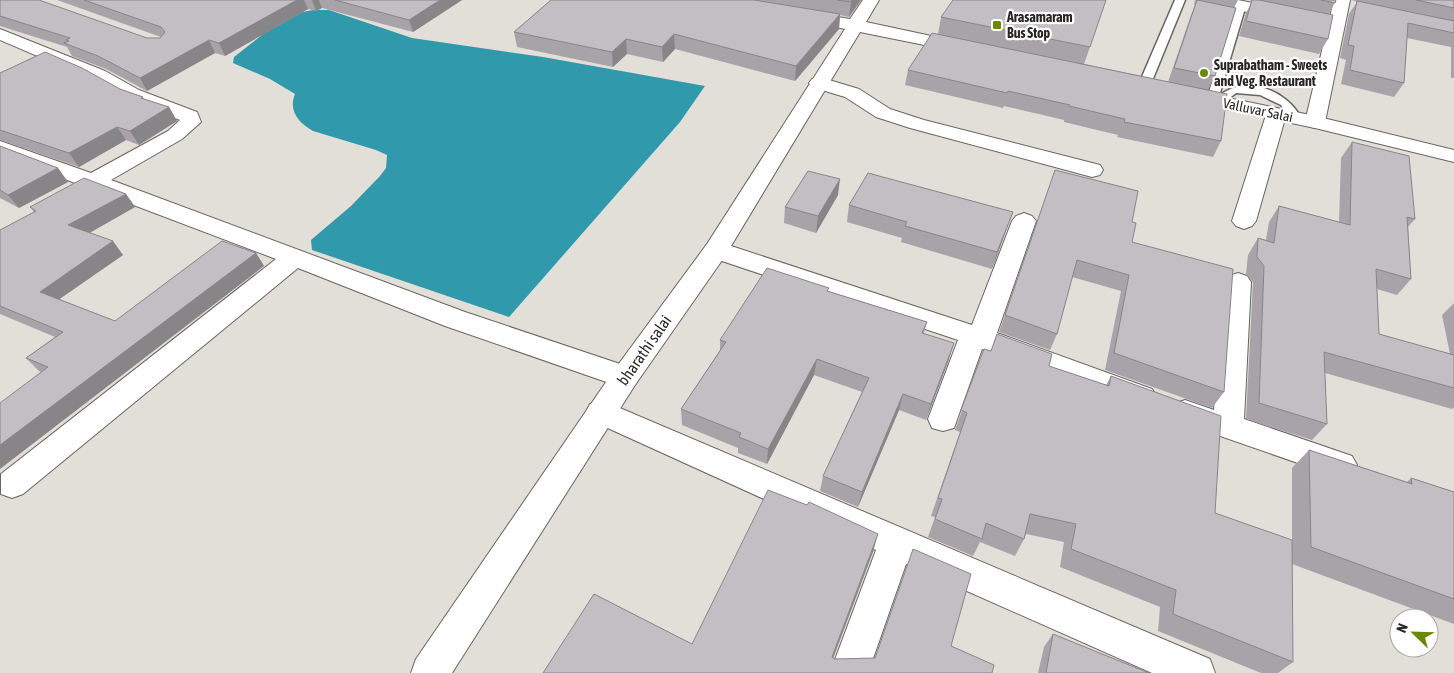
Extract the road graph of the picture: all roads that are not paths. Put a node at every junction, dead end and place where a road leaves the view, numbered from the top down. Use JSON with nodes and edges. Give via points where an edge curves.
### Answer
{"nodes":[{"id":1,"x":871,"y":0,"type":"edge"},
{"id":2,"x":1215,"y":0,"type":"edge"},
{"id":3,"x":1342,"y":2,"type":"edge"},
{"id":4,"x":1181,"y":5,"type":"edge"},
{"id":5,"x":1360,"y":9,"type":"edge"},
{"id":6,"x":1235,"y":14,"type":"junction"},
{"id":7,"x":1298,"y":17,"type":"edge"},
{"id":8,"x":826,"y":20,"type":"edge"},
{"id":9,"x":1317,"y":21,"type":"edge"},
{"id":10,"x":855,"y":25,"type":"junction"},
{"id":11,"x":1336,"y":25,"type":"junction"},
{"id":12,"x":0,"y":34,"type":"edge"},
{"id":13,"x":980,"y":51,"type":"edge"},
{"id":14,"x":1124,"y":82,"type":"edge"},
{"id":15,"x":819,"y":83,"type":"junction"},
{"id":16,"x":1144,"y":86,"type":"junction"},
{"id":17,"x":1215,"y":102,"type":"junction"},
{"id":18,"x":1285,"y":116,"type":"junction"},
{"id":19,"x":1315,"y":122,"type":"junction"},
{"id":20,"x":0,"y":147,"type":"edge"},
{"id":21,"x":1454,"y":156,"type":"edge"},
{"id":22,"x":1092,"y":170,"type":"dead end"},
{"id":23,"x":94,"y":181,"type":"junction"},
{"id":24,"x":68,"y":195,"type":"edge"},
{"id":25,"x":1024,"y":221,"type":"dead end"},
{"id":26,"x":1244,"y":221,"type":"dead end"},
{"id":27,"x":716,"y":250,"type":"junction"},
{"id":28,"x":295,"y":257,"type":"junction"},
{"id":29,"x":1238,"y":282,"type":"dead end"},
{"id":30,"x":977,"y":337,"type":"junction"},
{"id":31,"x":625,"y":377,"type":"junction"},
{"id":32,"x":601,"y":412,"type":"junction"},
{"id":33,"x":943,"y":420,"type":"dead end"},
{"id":34,"x":1228,"y":428,"type":"junction"},
{"id":35,"x":1369,"y":474,"type":"edge"},
{"id":36,"x":12,"y":484,"type":"dead end"},
{"id":37,"x":896,"y":544,"type":"junction"},
{"id":38,"x":430,"y":673,"type":"edge"},
{"id":39,"x":849,"y":673,"type":"edge"},
{"id":40,"x":1196,"y":673,"type":"edge"}],
"edges":[{"from":1,"to":10,"type":"street","name":"bharathi salai"},
{"from":2,"to":6,"type":"street"},
{"from":3,"to":5,"type":"street"},
{"from":3,"to":11,"type":"street"},
{"from":4,"to":16,"type":"lane"},
{"from":6,"to":7,"type":"street"},
{"from":6,"to":17,"type":"lane"},
{"from":8,"to":10,"type":"street"},
{"from":9,"to":11,"type":"street"},
{"from":10,"to":13,"type":"street"},
{"from":10,"to":15,"type":"street","name":"bharathi salai"},
{"from":11,"to":19,"type":"street"},
{"from":12,"to":23,"type":"street","via":[[98,75],[132,94],[190,116],[191,122],[175,135]]},
{"from":14,"to":16,"type":"street","name":"Valluvar Salai"},
{"from":15,"to":22,"type":"street","via":[[852,93],[883,113],[917,124]]},
{"from":15,"to":27,"type":"street","name":"bharathi salai"},
{"from":16,"to":17,"type":"street","name":"Valluvar Salai"},
{"from":17,"to":18,"type":"street","name":"Valluvar Salai"},
{"from":18,"to":19,"type":"street","name":"Valluvar Salai"},
{"from":18,"to":26,"type":"street"},
{"from":19,"to":21,"type":"street","name":"Valluvar Salai"},
{"from":20,"to":23,"type":"street"},
{"from":23,"to":24,"type":"street"},
{"from":23,"to":28,"type":"street"},
{"from":25,"to":30,"type":"street"},
{"from":27,"to":30,"type":"street"},
{"from":27,"to":31,"type":"street","name":"bharathi salai"},
{"from":28,"to":31,"type":"street","via":[[455,319]]},
{"from":28,"to":36,"type":"street"},
{"from":29,"to":34,"type":"street"},
{"from":30,"to":33,"type":"street"},
{"from":30,"to":34,"type":"street"},
{"from":31,"to":32,"type":"street","name":"bharathi salai"},
{"from":32,"to":37,"type":"street"},
{"from":32,"to":38,"type":"street","name":"bharathi salai"},
{"from":34,"to":35,"type":"street"},
{"from":37,"to":39,"type":"street"},
{"from":37,"to":40,"type":"street"}]}
